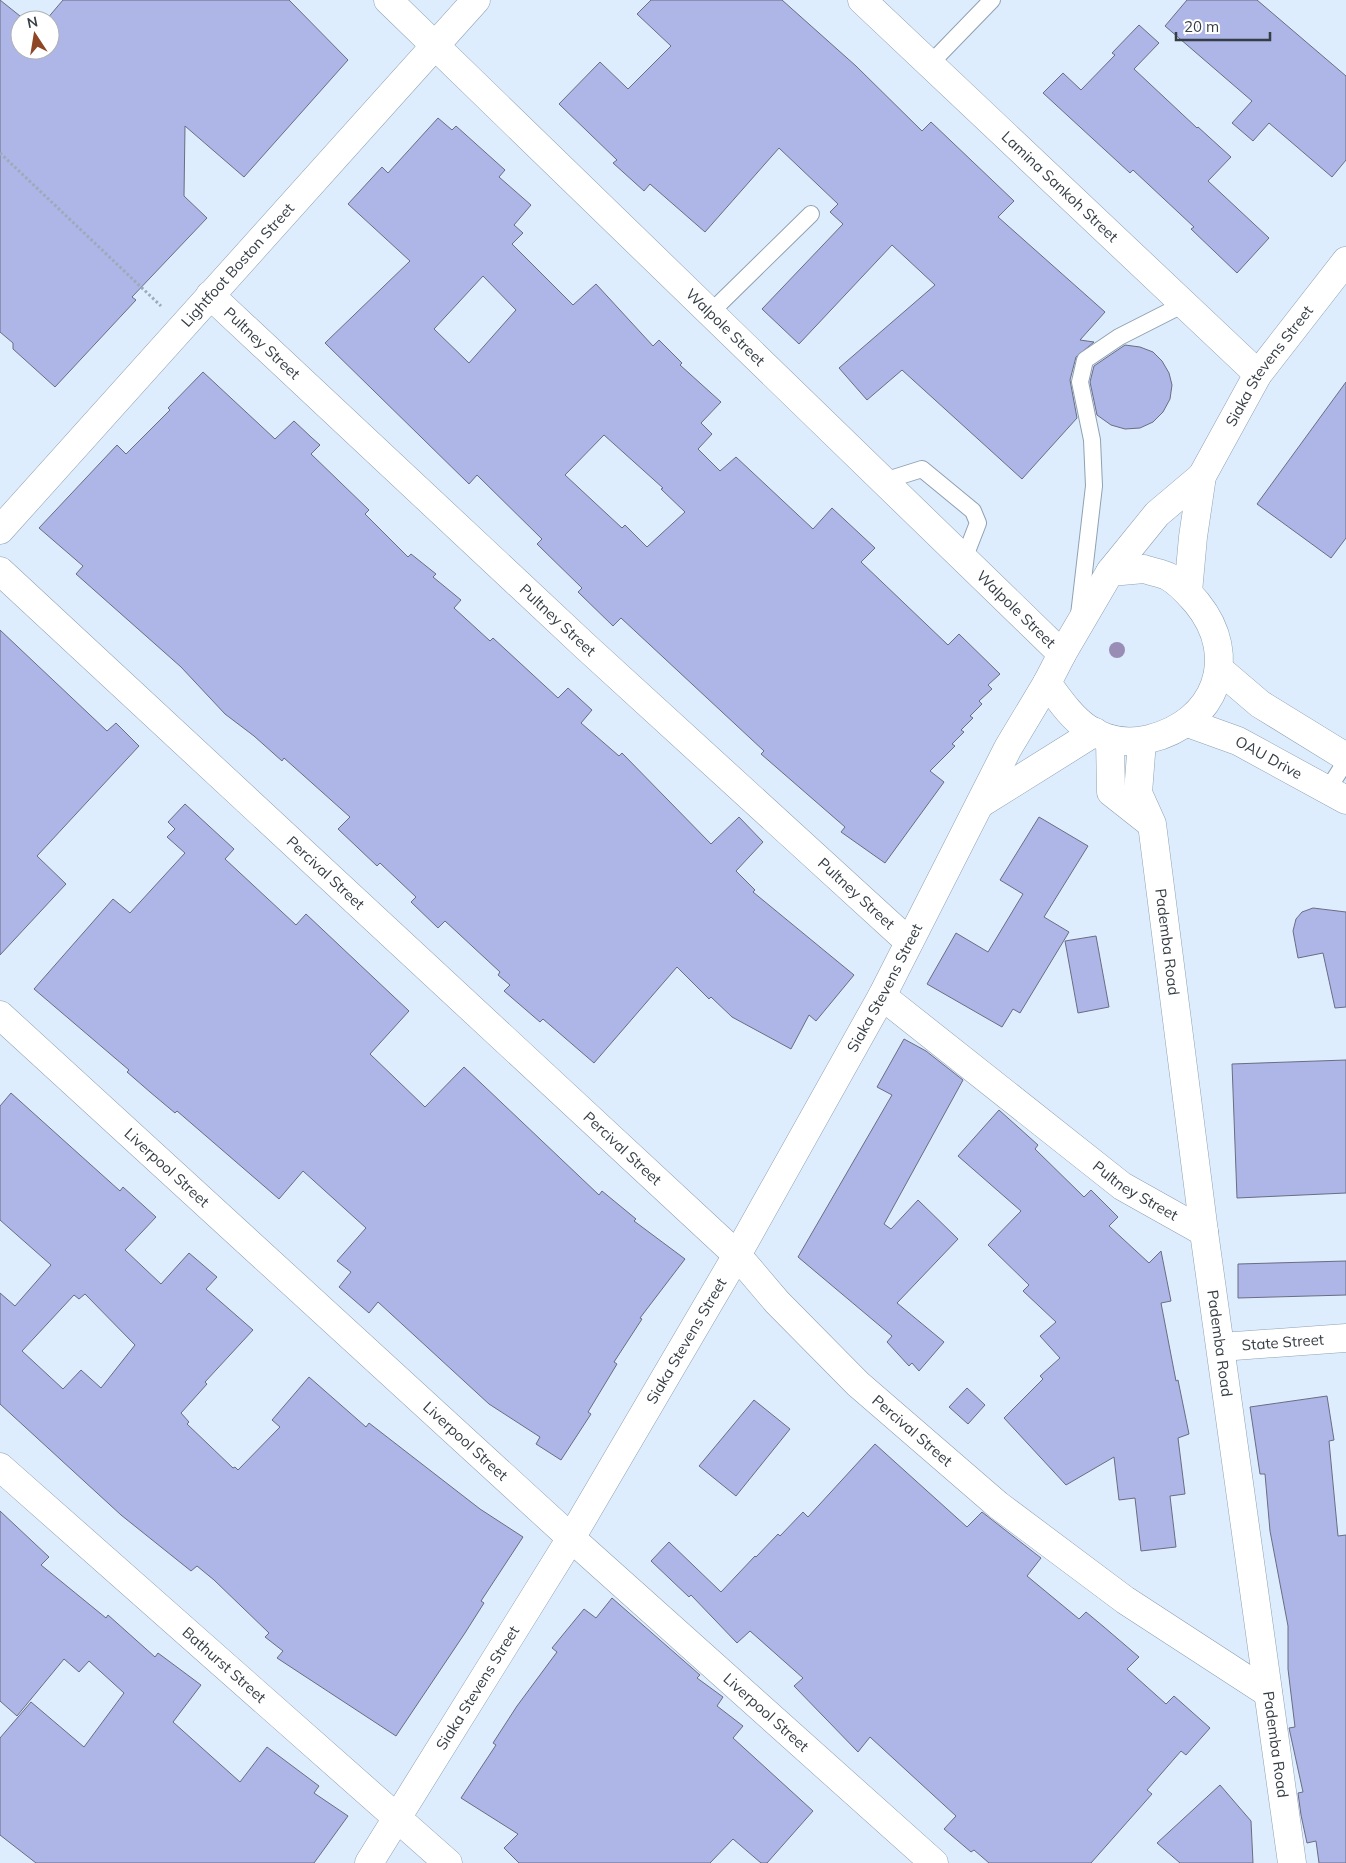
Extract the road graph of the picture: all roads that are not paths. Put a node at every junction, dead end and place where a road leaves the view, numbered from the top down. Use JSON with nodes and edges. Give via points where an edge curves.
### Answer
{"nodes":[{"id":1,"x":388,"y":0,"type":"edge"},
{"id":2,"x":476,"y":0,"type":"edge"},
{"id":3,"x":862,"y":0,"type":"edge"},
{"id":4,"x":992,"y":0,"type":"edge"},
{"id":5,"x":436,"y":45,"type":"junction"},
{"id":6,"x":929,"y":65,"type":"junction"},
{"id":7,"x":811,"y":214,"type":"dead end"},
{"id":8,"x":1346,"y":261,"type":"edge"},
{"id":9,"x":210,"y":295,"type":"junction"},
{"id":10,"x":1184,"y":304,"type":"junction"},
{"id":11,"x":710,"y":312,"type":"junction"},
{"id":12,"x":1258,"y":374,"type":"junction"},
{"id":13,"x":1202,"y":476,"type":"junction"},
{"id":14,"x":884,"y":481,"type":"junction"},
{"id":15,"x":0,"y":530,"type":"edge"},
{"id":16,"x":964,"y":559,"type":"junction"},
{"id":17,"x":0,"y":571,"type":"edge"},
{"id":18,"x":1110,"y":572,"type":"junction"},
{"id":19,"x":1188,"y":592,"type":"junction"},
{"id":20,"x":1078,"y":628,"type":"junction"},
{"id":21,"x":1062,"y":654,"type":"junction"},
{"id":22,"x":1219,"y":669,"type":"junction"},
{"id":23,"x":1047,"y":683,"type":"junction"},
{"id":24,"x":1188,"y":723,"type":"junction"},
{"id":25,"x":1102,"y":736,"type":"junction"},
{"id":26,"x":1142,"y":741,"type":"junction"},
{"id":27,"x":1346,"y":757,"type":"edge"},
{"id":28,"x":1346,"y":762,"type":"edge"},
{"id":29,"x":1337,"y":795,"type":"edge"},
{"id":30,"x":978,"y":805,"type":"junction"},
{"id":31,"x":1152,"y":824,"type":"junction"},
{"id":32,"x":909,"y":942,"type":"junction"},
{"id":33,"x":882,"y":996,"type":"junction"},
{"id":34,"x":0,"y":1015,"type":"edge"},
{"id":35,"x":1204,"y":1232,"type":"junction"},
{"id":36,"x":737,"y":1254,"type":"junction"},
{"id":37,"x":1346,"y":1338,"type":"edge"},
{"id":38,"x":1221,"y":1347,"type":"junction"},
{"id":39,"x":0,"y":1467,"type":"edge"},
{"id":40,"x":571,"y":1538,"type":"junction"},
{"id":41,"x":1268,"y":1693,"type":"junction"},
{"id":42,"x":396,"y":1818,"type":"junction"},
{"id":43,"x":369,"y":1863,"type":"edge"},
{"id":44,"x":448,"y":1863,"type":"edge"},
{"id":45,"x":934,"y":1863,"type":"edge"},
{"id":46,"x":1292,"y":1863,"type":"edge"}],
"edges":[{"from":1,"to":5,"type":"street","name":"Walpole Street"},
{"from":2,"to":5,"type":"street","name":"Lightfoot Boston Street"},
{"from":3,"to":6,"type":"street","name":"Lamina Sankoh Street"},
{"from":4,"to":6,"type":"lane"},
{"from":5,"to":9,"type":"street","name":"Lightfoot Boston Street"},
{"from":5,"to":11,"type":"street","name":"Walpole Street"},
{"from":6,"to":10,"type":"street","name":"Lamina Sankoh Street"},
{"from":7,"to":11,"type":"lane"},
{"from":8,"to":12,"type":"street","name":"Siaka Stevens Street"},
{"from":9,"to":15,"type":"street","name":"Lightfoot Boston Street"},
{"from":9,"to":32,"type":"street","name":"Pultney Street","via":[[585,646]]},
{"from":10,"to":12,"type":"street","name":"Lamina Sankoh Street"},
{"from":10,"to":20,"type":"lane","via":[[1085,360],[1080,382],[1092,440],[1094,486]]},
{"from":11,"to":14,"type":"street","name":"Walpole Street"},
{"from":12,"to":13,"type":"street","name":"Siaka Stevens Street"},
{"from":13,"to":18,"type":"street","name":"Siaka Stevens Street","via":[[1157,514]]},
{"from":13,"to":19,"type":"street","name":"Siaka Stevens Street"},
{"from":14,"to":16,"type":"street","name":"Walpole Street"},
{"from":14,"to":16,"type":"lane","via":[[922,469],[973,511],[978,523]]},
{"from":16,"to":21,"type":"street","name":"Walpole Street"},
{"from":17,"to":36,"type":"street","name":"Percival Street"},
{"from":18,"to":19,"type":"street","via":[[1144,569],[1169,577]]},
{"from":18,"to":20,"type":"street"},
{"from":19,"to":22,"type":"street","via":[[1207,616],[1217,639]]},
{"from":20,"to":21,"type":"street"},
{"from":21,"to":23,"type":"street"},
{"from":22,"to":24,"type":"street","via":[[1214,689],[1203,708]]},
{"from":22,"to":27,"type":"street","via":[[1260,704]]},
{"from":23,"to":25,"type":"street","via":[[1074,717]]},
{"from":23,"to":30,"type":"street","name":"Siaka Stevens Street"},
{"from":24,"to":26,"type":"street","via":[[1165,735]]},
{"from":24,"to":29,"type":"street","name":"OAU Drive","via":[[1238,741]]},
{"from":25,"to":26,"type":"street"},
{"from":25,"to":30,"type":"street"},
{"from":25,"to":31,"type":"street","via":[[1112,792]]},
{"from":26,"to":31,"type":"street","name":"Pademba Road","via":[[1138,793]]},
{"from":28,"to":29,"type":"lane"},
{"from":30,"to":32,"type":"street","name":"Siaka Stevens Street"},
{"from":31,"to":35,"type":"street","name":"Pademba Road"},
{"from":32,"to":33,"type":"street","name":"Siaka Stevens Street"},
{"from":33,"to":35,"type":"street","name":"Pultney Street","via":[[1122,1186]]},
{"from":33,"to":36,"type":"street","name":"Siaka Stevens Street"},
{"from":34,"to":40,"type":"street","name":"Liverpool Street"},
{"from":35,"to":38,"type":"street","name":"Pademba Road"},
{"from":36,"to":40,"type":"street","name":"Siaka Stevens Street"},
{"from":36,"to":41,"type":"street","name":"Percival Street","via":[[777,1302],[858,1384],[998,1504],[1125,1600]]},
{"from":37,"to":38,"type":"street","name":"State Street"},
{"from":38,"to":41,"type":"street","name":"Pademba Road"},
{"from":39,"to":42,"type":"street","name":"Bathurst Street"},
{"from":40,"to":42,"type":"street","name":"Siaka Stevens Street"},
{"from":40,"to":45,"type":"street","name":"Liverpool Street"},
{"from":41,"to":46,"type":"street","name":"Pademba Road"},
{"from":42,"to":43,"type":"street","name":"Siaka Stevens Street"},
{"from":42,"to":44,"type":"street","name":"Bathurst Street"}]}
